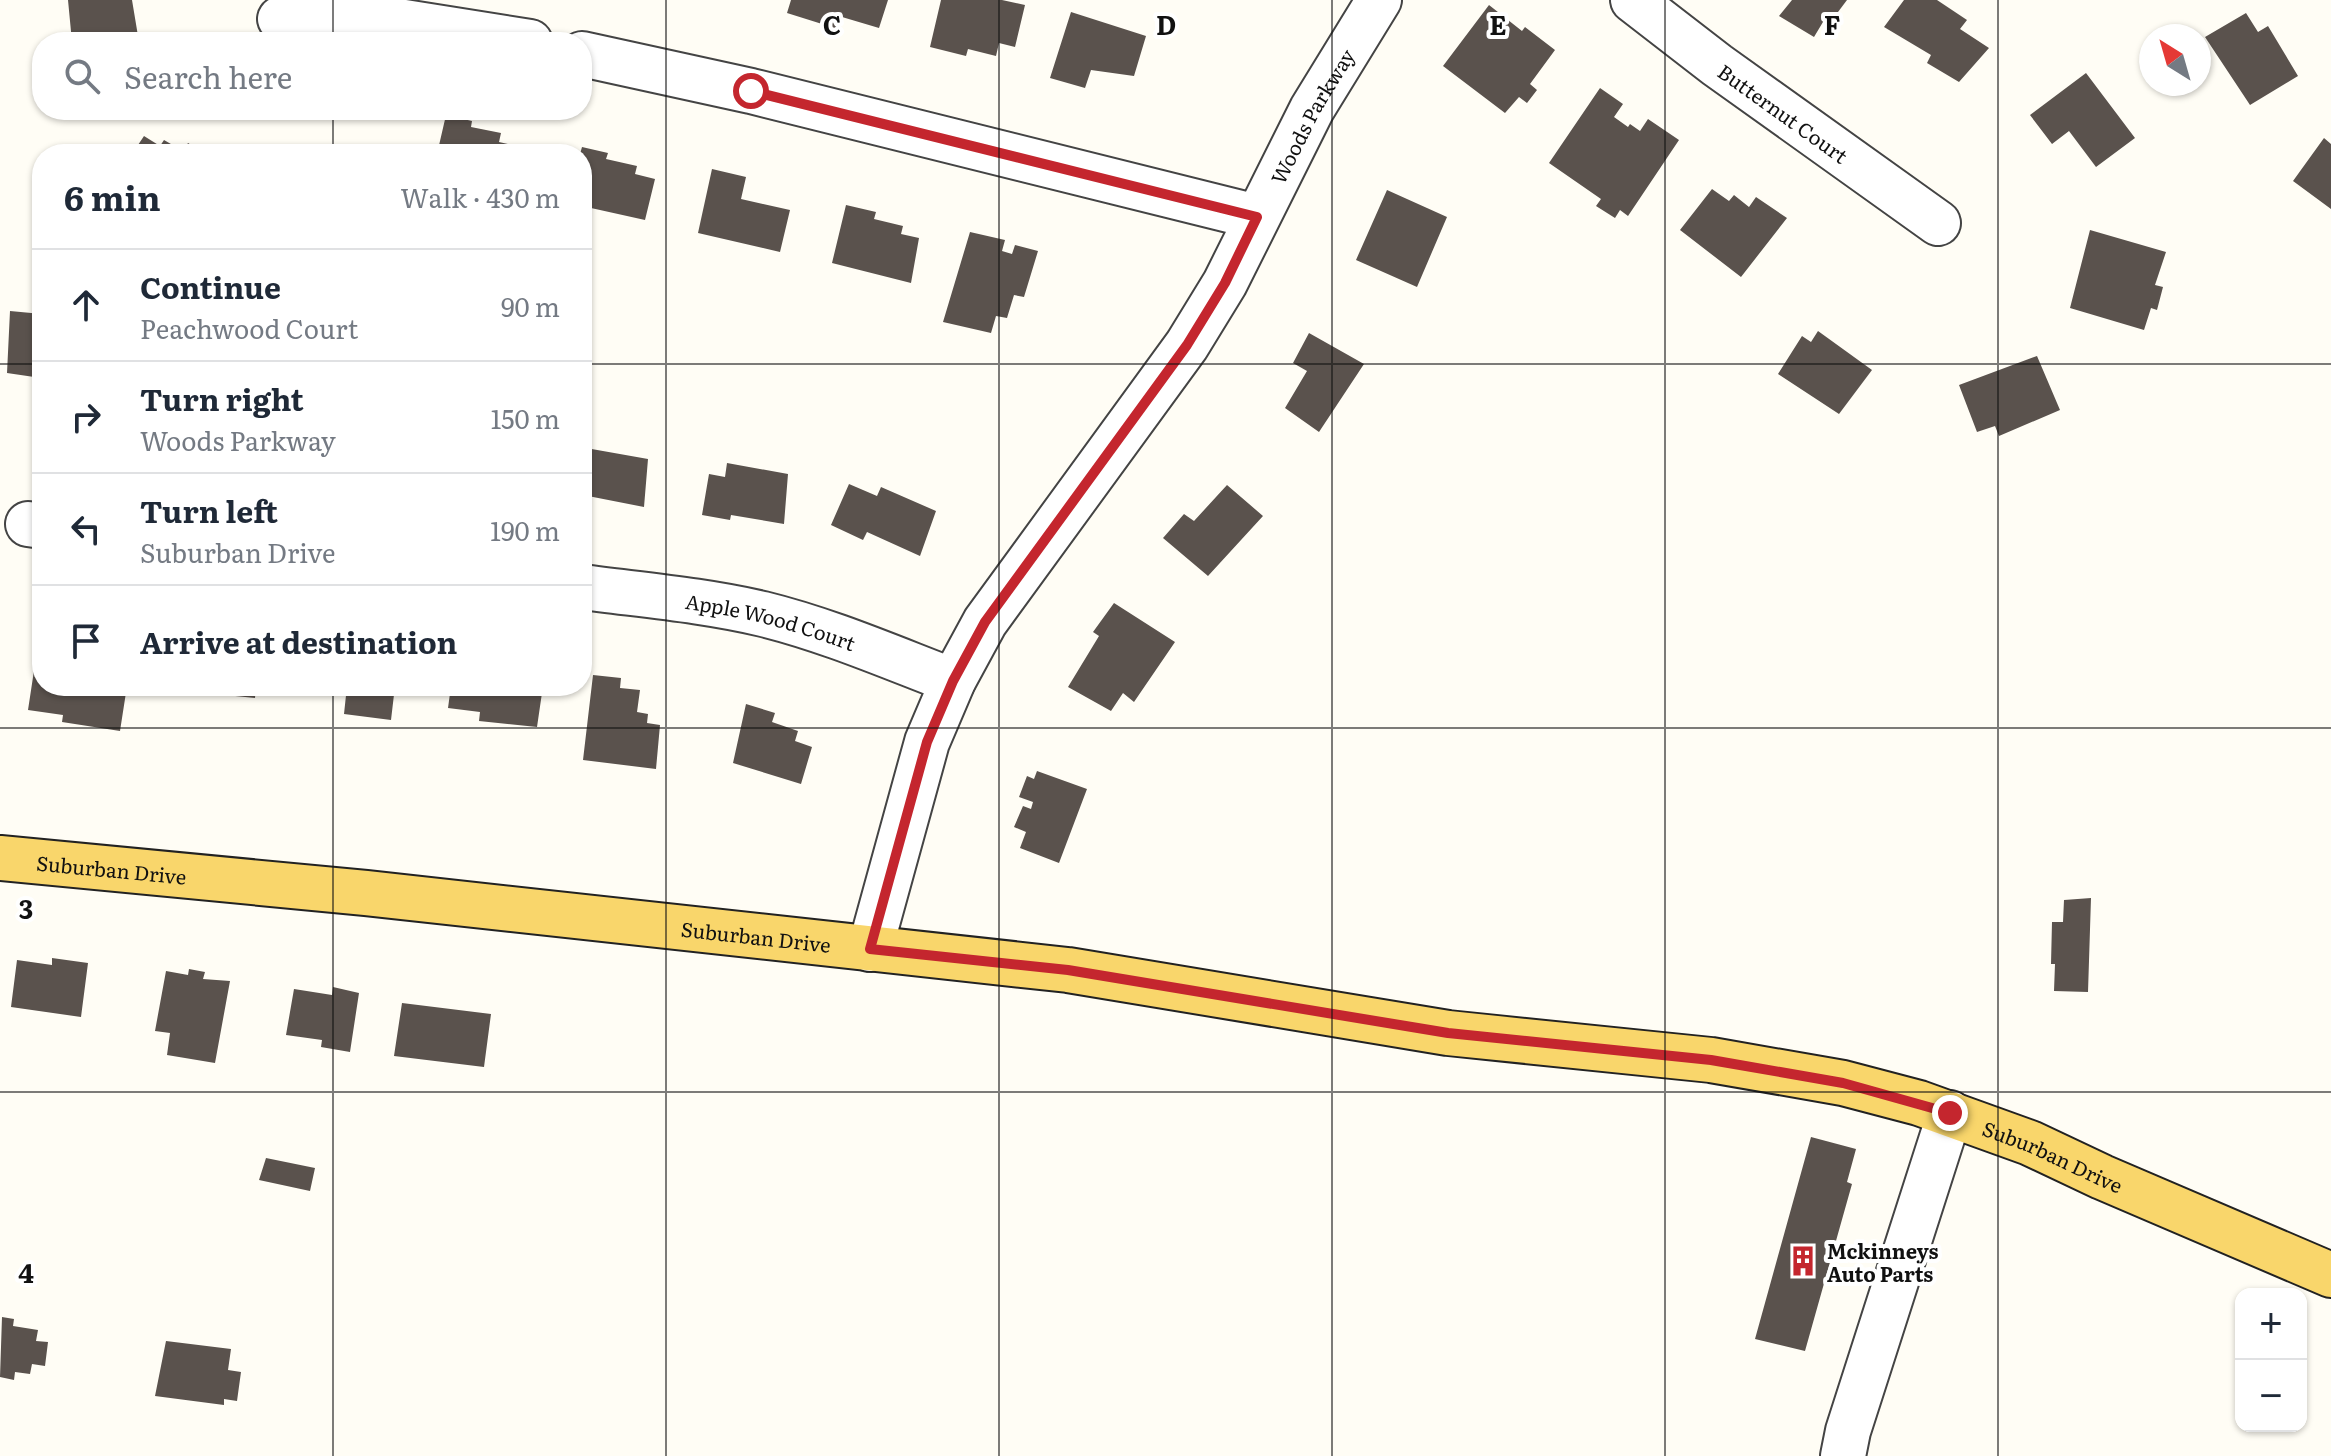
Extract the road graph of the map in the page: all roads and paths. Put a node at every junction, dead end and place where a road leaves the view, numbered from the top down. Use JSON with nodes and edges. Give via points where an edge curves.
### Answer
{"nodes":[{"id":1,"x":1379,"y":0,"type":"edge"},
{"id":2,"x":1633,"y":0,"type":"edge"},
{"id":3,"x":280,"y":19,"type":"dead end"},
{"id":4,"x":467,"y":32,"type":"edge"},
{"id":5,"x":592,"y":56,"type":"edge"},
{"id":6,"x":1257,"y":217,"type":"junction"},
{"id":7,"x":1938,"y":223,"type":"dead end"},
{"id":8,"x":592,"y":588,"type":"edge"},
{"id":9,"x":953,"y":681,"type":"junction"},
{"id":10,"x":0,"y":858,"type":"edge"},
{"id":11,"x":870,"y":949,"type":"junction"},
{"id":12,"x":1950,"y":1113,"type":"junction"},
{"id":13,"x":2331,"y":1275,"type":"edge"},
{"id":14,"x":1843,"y":1456,"type":"edge"}],
"edges":[{"from":1,"to":6,"type":"street","name":"Woods Parkway","via":[[1312,109]]},
{"from":2,"to":7,"type":"street","name":"Butternut Court"},
{"from":3,"to":4,"type":"street","via":[[354,14]]},
{"from":5,"to":6,"type":"street"},
{"from":6,"to":9,"type":"street","name":"Woods Parkway","via":[[1187,345],[985,622]]},
{"from":8,"to":9,"type":"street","name":"Apple Wood Court","via":[[761,614],[822,631]]},
{"from":9,"to":11,"type":"street","name":"Woods Parkway","via":[[927,742]]},
{"from":10,"to":11,"type":"main road","name":"Suburban Drive"},
{"from":11,"to":12,"type":"main road","name":"Suburban Drive","via":[[1068,970],[1448,1033],[1711,1060],[1843,1083]]},
{"from":12,"to":13,"type":"main road","name":"Suburban Drive"},
{"from":12,"to":14,"type":"street"}]}
